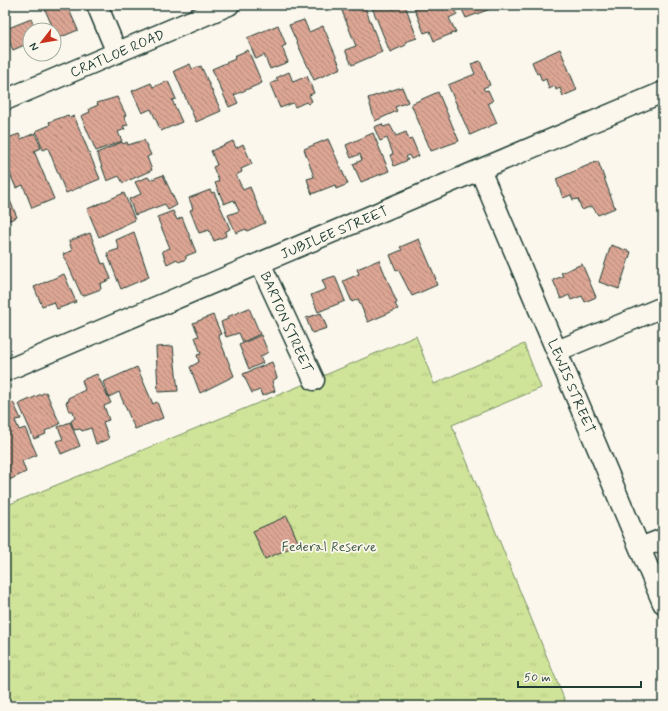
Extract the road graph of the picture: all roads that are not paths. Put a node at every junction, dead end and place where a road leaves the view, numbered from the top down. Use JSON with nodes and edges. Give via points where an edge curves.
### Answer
{"nodes":[{"id":1,"x":97,"y":5,"type":"edge"},
{"id":2,"x":229,"y":5,"type":"edge"},
{"id":3,"x":117,"y":53,"type":"junction"},
{"id":4,"x":663,"y":92,"type":"edge"},
{"id":5,"x":5,"y":100,"type":"edge"},
{"id":6,"x":480,"y":170,"type":"junction"},
{"id":7,"x":260,"y":263,"type":"junction"},
{"id":8,"x":663,"y":307,"type":"edge"},
{"id":9,"x":557,"y":351,"type":"junction"},
{"id":10,"x":5,"y":371,"type":"edge"},
{"id":11,"x":314,"y":380,"type":"dead end"},
{"id":12,"x":663,"y":539,"type":"edge"},
{"id":13,"x":640,"y":548,"type":"junction"},
{"id":14,"x":663,"y":603,"type":"edge"}],
"edges":[{"from":1,"to":3,"type":"street"},
{"from":2,"to":3,"type":"street","name":"CRATLOE ROAD"},
{"from":3,"to":5,"type":"street","name":"CRATLOE ROAD"},
{"from":4,"to":6,"type":"street","name":"JUBILEE STREET"},
{"from":6,"to":7,"type":"street","name":"JUBILEE STREET"},
{"from":6,"to":9,"type":"street","name":"LEWIS STREET"},
{"from":7,"to":10,"type":"street","name":"JUBILEE STREET"},
{"from":7,"to":11,"type":"street","name":"BARTON STREET"},
{"from":8,"to":9,"type":"street"},
{"from":9,"to":13,"type":"street","name":"LEWIS STREET"},
{"from":12,"to":13,"type":"street"},
{"from":13,"to":14,"type":"street","name":"LEWIS STREET"}]}
